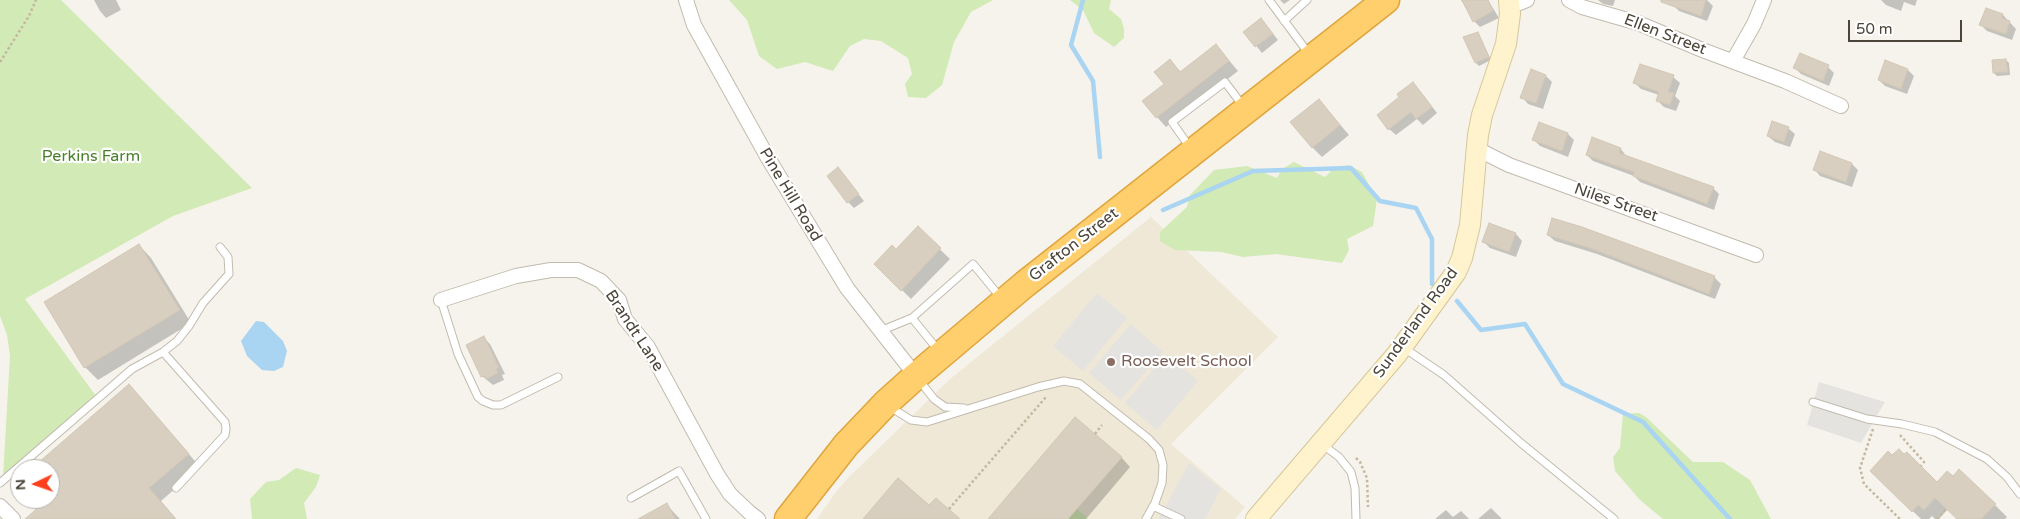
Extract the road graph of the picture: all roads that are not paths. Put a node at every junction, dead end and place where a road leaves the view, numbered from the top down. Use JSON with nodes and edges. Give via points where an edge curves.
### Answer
{"nodes":[{"id":1,"x":686,"y":0,"type":"edge"},
{"id":2,"x":1269,"y":0,"type":"edge"},
{"id":3,"x":1307,"y":0,"type":"edge"},
{"id":4,"x":1569,"y":0,"type":"edge"},
{"id":5,"x":1764,"y":0,"type":"edge"},
{"id":6,"x":1515,"y":2,"type":"edge"},
{"id":7,"x":1376,"y":5,"type":"edge"},
{"id":8,"x":1284,"y":20,"type":"junction"},
{"id":9,"x":1313,"y":58,"type":"junction"},
{"id":10,"x":1733,"y":62,"type":"junction"},
{"id":11,"x":1841,"y":106,"type":"dead end"},
{"id":12,"x":1246,"y":110,"type":"junction"},
{"id":13,"x":1477,"y":149,"type":"junction"},
{"id":14,"x":1193,"y":151,"type":"junction"},
{"id":15,"x":220,"y":247,"type":"dead end"},
{"id":16,"x":1756,"y":255,"type":"dead end"},
{"id":17,"x":441,"y":300,"type":"joint"},
{"id":18,"x":1004,"y":302,"type":"junction"},
{"id":19,"x":912,"y":318,"type":"junction"},
{"id":20,"x":880,"y":331,"type":"junction"},
{"id":21,"x":1402,"y":347,"type":"junction"},
{"id":22,"x":163,"y":352,"type":"junction"},
{"id":23,"x":941,"y":354,"type":"junction"},
{"id":24,"x":558,"y":376,"type":"dead end"},
{"id":25,"x":916,"y":376,"type":"junction"},
{"id":26,"x":1813,"y":402,"type":"dead end"},
{"id":27,"x":886,"y":404,"type":"junction"},
{"id":28,"x":967,"y":409,"type":"junction"},
{"id":29,"x":1321,"y":444,"type":"junction"},
{"id":30,"x":0,"y":484,"type":"edge"},
{"id":31,"x":176,"y":488,"type":"dead end"},
{"id":32,"x":2020,"y":494,"type":"edge"},
{"id":33,"x":631,"y":498,"type":"dead end"},
{"id":34,"x":0,"y":506,"type":"edge"},
{"id":35,"x":1153,"y":506,"type":"junction"},
{"id":36,"x":13,"y":519,"type":"edge"},
{"id":37,"x":706,"y":519,"type":"edge"},
{"id":38,"x":758,"y":519,"type":"edge"},
{"id":39,"x":788,"y":519,"type":"edge"},
{"id":40,"x":1146,"y":519,"type":"edge"},
{"id":41,"x":1181,"y":519,"type":"edge"},
{"id":42,"x":1256,"y":519,"type":"edge"},
{"id":43,"x":1356,"y":519,"type":"edge"},
{"id":44,"x":1614,"y":519,"type":"edge"}],
"edges":[{"from":1,"to":20,"type":"street","name":"Pine Hill Road","via":[[694,25],[768,158],[846,288]]},
{"from":2,"to":8,"type":"lane"},
{"from":3,"to":8,"type":"lane"},
{"from":4,"to":10,"type":"street","name":"Ellen Street","via":[[1582,7],[1638,23]]},
{"from":5,"to":10,"type":"street"},
{"from":6,"to":13,"type":"street","name":"Sunderland Road","via":[[1504,54],[1482,115]]},
{"from":7,"to":9,"type":"highway","name":"Grafton Street"},
{"from":8,"to":9,"type":"lane"},
{"from":9,"to":12,"type":"highway","name":"Grafton Street"},
{"from":10,"to":11,"type":"street","name":"Ellen Street"},
{"from":12,"to":14,"type":"highway","name":"Grafton Street"},
{"from":12,"to":14,"type":"lane","via":[[1225,82],[1172,122]]},
{"from":13,"to":16,"type":"street","name":"Niles Street","via":[[1508,165]]},
{"from":13,"to":21,"type":"street","name":"Sunderland Road","via":[[1470,225],[1462,258],[1456,272]]},
{"from":14,"to":18,"type":"highway","name":"Grafton Street"},
{"from":15,"to":22,"type":"lane","via":[[228,257],[229,274],[203,303],[177,341]]},
{"from":17,"to":24,"type":"lane","via":[[458,354],[483,402],[501,405]]},
{"from":17,"to":38,"type":"street","name":"Brandt Lane","via":[[516,276],[551,270],[578,270],[601,281],[619,300],[625,319],[648,346],[730,494]]},
{"from":18,"to":19,"type":"lane","via":[[973,264]]},
{"from":18,"to":23,"type":"highway","name":"Grafton Street"},
{"from":19,"to":20,"type":"lane"},
{"from":19,"to":23,"type":"lane"},
{"from":20,"to":25,"type":"street","name":"Pine Hill Road"},
{"from":21,"to":29,"type":"street","name":"Sunderland Road"},
{"from":21,"to":44,"type":"lane","via":[[1432,365],[1521,444]]},
{"from":22,"to":30,"type":"lane","via":[[132,369]]},
{"from":22,"to":31,"type":"lane","via":[[225,422],[226,429],[225,435]]},
{"from":23,"to":25,"type":"highway","name":"Grafton Street"},
{"from":25,"to":27,"type":"highway","name":"Grafton Street"},
{"from":25,"to":28,"type":"lane","via":[[934,399],[945,407]]},
{"from":26,"to":32,"type":"lane","via":[[1876,421],[1935,432],[1986,459],[2007,476]]},
{"from":27,"to":28,"type":"lane","via":[[912,420],[927,422]]},
{"from":27,"to":39,"type":"highway","name":"Grafton Street","via":[[840,452]]},
{"from":28,"to":35,"type":"lane","via":[[1064,381],[1080,384],[1159,450],[1163,465],[1162,483]]},
{"from":29,"to":42,"type":"street","name":"Sunderland Road"},
{"from":29,"to":43,"type":"lane","via":[[1339,457],[1351,472]]},
{"from":33,"to":37,"type":"lane","via":[[679,471]]},
{"from":34,"to":36,"type":"street"},
{"from":35,"to":40,"type":"lane"},
{"from":35,"to":41,"type":"lane"}]}
